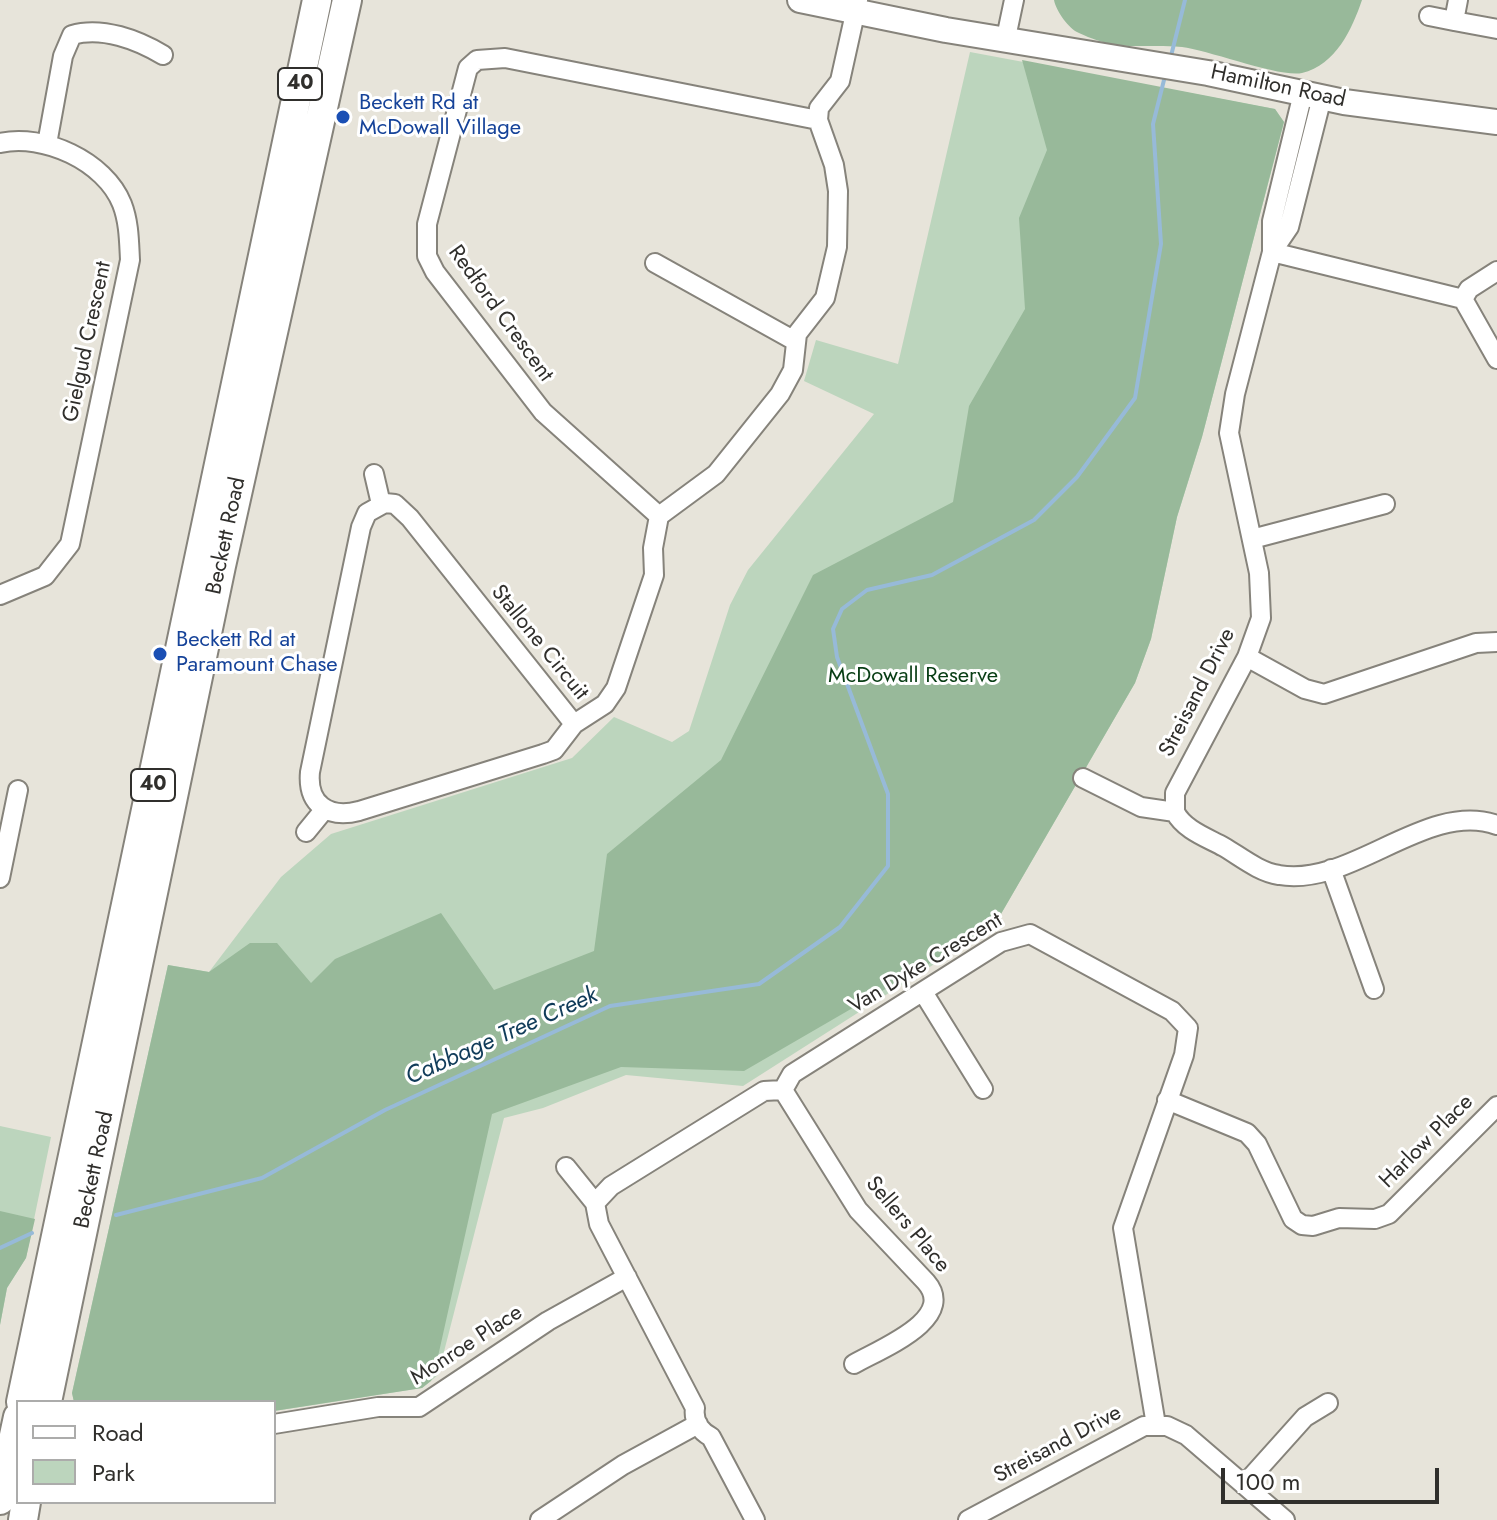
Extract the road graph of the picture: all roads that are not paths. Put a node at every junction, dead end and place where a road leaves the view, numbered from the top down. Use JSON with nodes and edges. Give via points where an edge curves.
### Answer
{"nodes":[{"id":1,"x":317,"y":0,"type":"edge"},
{"id":2,"x":347,"y":0,"type":"edge"},
{"id":3,"x":800,"y":0,"type":"edge"},
{"id":4,"x":1014,"y":0,"type":"edge"},
{"id":5,"x":1458,"y":0,"type":"edge"},
{"id":6,"x":861,"y":4,"type":"edge"},
{"id":7,"x":1429,"y":16,"type":"dead end"},
{"id":8,"x":1454,"y":21,"type":"junction"},
{"id":9,"x":1497,"y":29,"type":"edge"},
{"id":10,"x":1007,"y":33,"type":"junction"},
{"id":11,"x":1060,"y":47,"type":"junction"},
{"id":12,"x":163,"y":55,"type":"dead end"},
{"id":13,"x":1313,"y":95,"type":"junction"},
{"id":14,"x":818,"y":120,"type":"junction"},
{"id":15,"x":1497,"y":122,"type":"edge"},
{"id":16,"x":0,"y":143,"type":"edge"},
{"id":17,"x":47,"y":144,"type":"junction"},
{"id":18,"x":1272,"y":252,"type":"junction"},
{"id":19,"x":655,"y":263,"type":"dead end"},
{"id":20,"x":1497,"y":271,"type":"edge"},
{"id":21,"x":1463,"y":299,"type":"junction"},
{"id":22,"x":795,"y":341,"type":"junction"},
{"id":23,"x":1497,"y":359,"type":"edge"},
{"id":24,"x":374,"y":474,"type":"dead end"},
{"id":25,"x":381,"y":504,"type":"junction"},
{"id":26,"x":1385,"y":504,"type":"dead end"},
{"id":27,"x":659,"y":516,"type":"junction"},
{"id":28,"x":1252,"y":539,"type":"junction"},
{"id":29,"x":0,"y":595,"type":"edge"},
{"id":30,"x":1497,"y":642,"type":"edge"},
{"id":31,"x":1247,"y":657,"type":"junction"},
{"id":32,"x":574,"y":724,"type":"junction"},
{"id":33,"x":1083,"y":778,"type":"dead end"},
{"id":34,"x":18,"y":790,"type":"dead end"},
{"id":35,"x":324,"y":810,"type":"junction"},
{"id":36,"x":1175,"y":812,"type":"junction"},
{"id":37,"x":1497,"y":825,"type":"edge"},
{"id":38,"x":306,"y":832,"type":"dead end"},
{"id":39,"x":1331,"y":869,"type":"junction"},
{"id":40,"x":0,"y":878,"type":"edge"},
{"id":41,"x":1374,"y":989,"type":"dead end"},
{"id":42,"x":923,"y":992,"type":"junction"},
{"id":43,"x":983,"y":1089,"type":"dead end"},
{"id":44,"x":783,"y":1090,"type":"junction"},
{"id":45,"x":1167,"y":1100,"type":"junction"},
{"id":46,"x":1497,"y":1106,"type":"edge"},
{"id":47,"x":566,"y":1167,"type":"dead end"},
{"id":48,"x":595,"y":1203,"type":"junction"},
{"id":49,"x":627,"y":1277,"type":"junction"},
{"id":50,"x":854,"y":1364,"type":"dead end"},
{"id":51,"x":21,"y":1400,"type":"edge"},
{"id":52,"x":47,"y":1400,"type":"edge"},
{"id":53,"x":1328,"y":1403,"type":"dead end"},
{"id":54,"x":276,"y":1424,"type":"edge"},
{"id":55,"x":698,"y":1424,"type":"junction"},
{"id":56,"x":1156,"y":1425,"type":"junction"},
{"id":57,"x":16,"y":1426,"type":"edge"},
{"id":58,"x":1244,"y":1485,"type":"junction"},
{"id":59,"x":0,"y":1500,"type":"edge"},
{"id":60,"x":540,"y":1520,"type":"edge"},
{"id":61,"x":755,"y":1520,"type":"edge"},
{"id":62,"x":968,"y":1520,"type":"edge"},
{"id":63,"x":1285,"y":1520,"type":"edge"}],
"edges":[{"from":1,"to":51,"type":"main road","name":"Beckett Road","number":"40"},
{"from":2,"to":52,"type":"main road","name":"Beckett Road","number":"40","via":[[224,551]]},
{"from":3,"to":6,"type":"main road","name":"Hamilton Road"},
{"from":4,"to":10,"type":"street"},
{"from":5,"to":8,"type":"street"},
{"from":6,"to":10,"type":"main road","name":"Hamilton Road"},
{"from":6,"to":11,"type":"main road","name":"Hamilton Road"},
{"from":6,"to":14,"type":"street","via":[[840,81],[819,108]]},
{"from":7,"to":8,"type":"street"},
{"from":8,"to":9,"type":"street"},
{"from":10,"to":11,"type":"main road","name":"Hamilton Road"},
{"from":11,"to":13,"type":"main road","name":"Hamilton Road"},
{"from":12,"to":17,"type":"street","via":[[142,43],[97,32],[72,35],[63,56]]},
{"from":13,"to":15,"type":"main road","name":"Hamilton Road"},
{"from":13,"to":18,"type":"street","name":"Streisand Drive","via":[[1289,227]]},
{"from":14,"to":22,"type":"street","via":[[838,191],[837,247],[825,298]]},
{"from":14,"to":27,"type":"street","name":"Redford Crescent","via":[[505,58],[477,60],[468,68],[427,224],[427,256],[543,412]]},
{"from":16,"to":17,"type":"street","name":"Gielgud Crescent"},
{"from":17,"to":29,"type":"street","name":"Gielgud Crescent","via":[[92,167],[121,201],[130,260],[70,544],[45,576]]},
{"from":18,"to":21,"type":"street"},
{"from":18,"to":28,"type":"street","name":"Streisand Drive","via":[[1229,433]]},
{"from":19,"to":22,"type":"street"},
{"from":20,"to":21,"type":"street"},
{"from":21,"to":23,"type":"street"},
{"from":22,"to":27,"type":"street","via":[[793,370],[780,394],[716,474]]},
{"from":24,"to":25,"type":"street"},
{"from":25,"to":32,"type":"street","name":"Stallone Circuit","via":[[395,504],[410,518]]},
{"from":25,"to":35,"type":"street","via":[[367,513],[361,527],[310,772],[311,794]]},
{"from":26,"to":28,"type":"street"},
{"from":27,"to":32,"type":"street","via":[[654,575],[616,688],[605,704]]},
{"from":28,"to":31,"type":"street","name":"Streisand Drive","via":[[1262,606]]},
{"from":30,"to":31,"type":"street","via":[[1476,643],[1324,694]]},
{"from":31,"to":36,"type":"street","name":"Streisand Drive","via":[[1175,793]]},
{"from":32,"to":35,"type":"street","name":"Stallone Circuit","via":[[554,750],[543,754],[349,814]]},
{"from":33,"to":36,"type":"street","via":[[1141,807]]},
{"from":34,"to":40,"type":"street"},
{"from":35,"to":38,"type":"street"},
{"from":36,"to":39,"type":"street","via":[[1189,828],[1275,874]]},
{"from":37,"to":39,"type":"street","via":[[1455,821]]},
{"from":39,"to":41,"type":"street"},
{"from":42,"to":43,"type":"street"},
{"from":42,"to":44,"type":"street","name":"Van Dyke Crescent","via":[[792,1074]]},
{"from":42,"to":45,"type":"street","name":"Van Dyke Crescent","via":[[1001,942],[1030,934],[1186,1022],[1188,1039]]},
{"from":44,"to":48,"type":"street","name":"Van Dyke Crescent","via":[[764,1091],[611,1186]]},
{"from":44,"to":50,"type":"street","name":"Sellers Place","via":[[858,1210],[934,1296],[933,1310],[921,1325]]},
{"from":45,"to":46,"type":"street","name":"Harlow Place","via":[[1247,1133],[1293,1219],[1313,1226],[1345,1217],[1383,1218]]},
{"from":45,"to":56,"type":"street","name":"Van Dyke Crescent","via":[[1123,1228]]},
{"from":47,"to":48,"type":"street"},
{"from":48,"to":49,"type":"street","via":[[599,1224]]},
{"from":49,"to":54,"type":"street","name":"Monroe Place","via":[[548,1321],[419,1407],[378,1407]]},
{"from":49,"to":55,"type":"street","via":[[695,1408]]},
{"from":53,"to":58,"type":"street","via":[[1305,1417]]},
{"from":55,"to":60,"type":"street"},
{"from":55,"to":61,"type":"street","via":[[711,1437]]},
{"from":56,"to":58,"type":"street","name":"Streisand Drive","via":[[1186,1435]]},
{"from":56,"to":62,"type":"street","name":"Streisand Drive","via":[[1110,1443]]},
{"from":57,"to":59,"type":"main road"},
{"from":58,"to":63,"type":"street","name":"Streisand Drive"}]}
